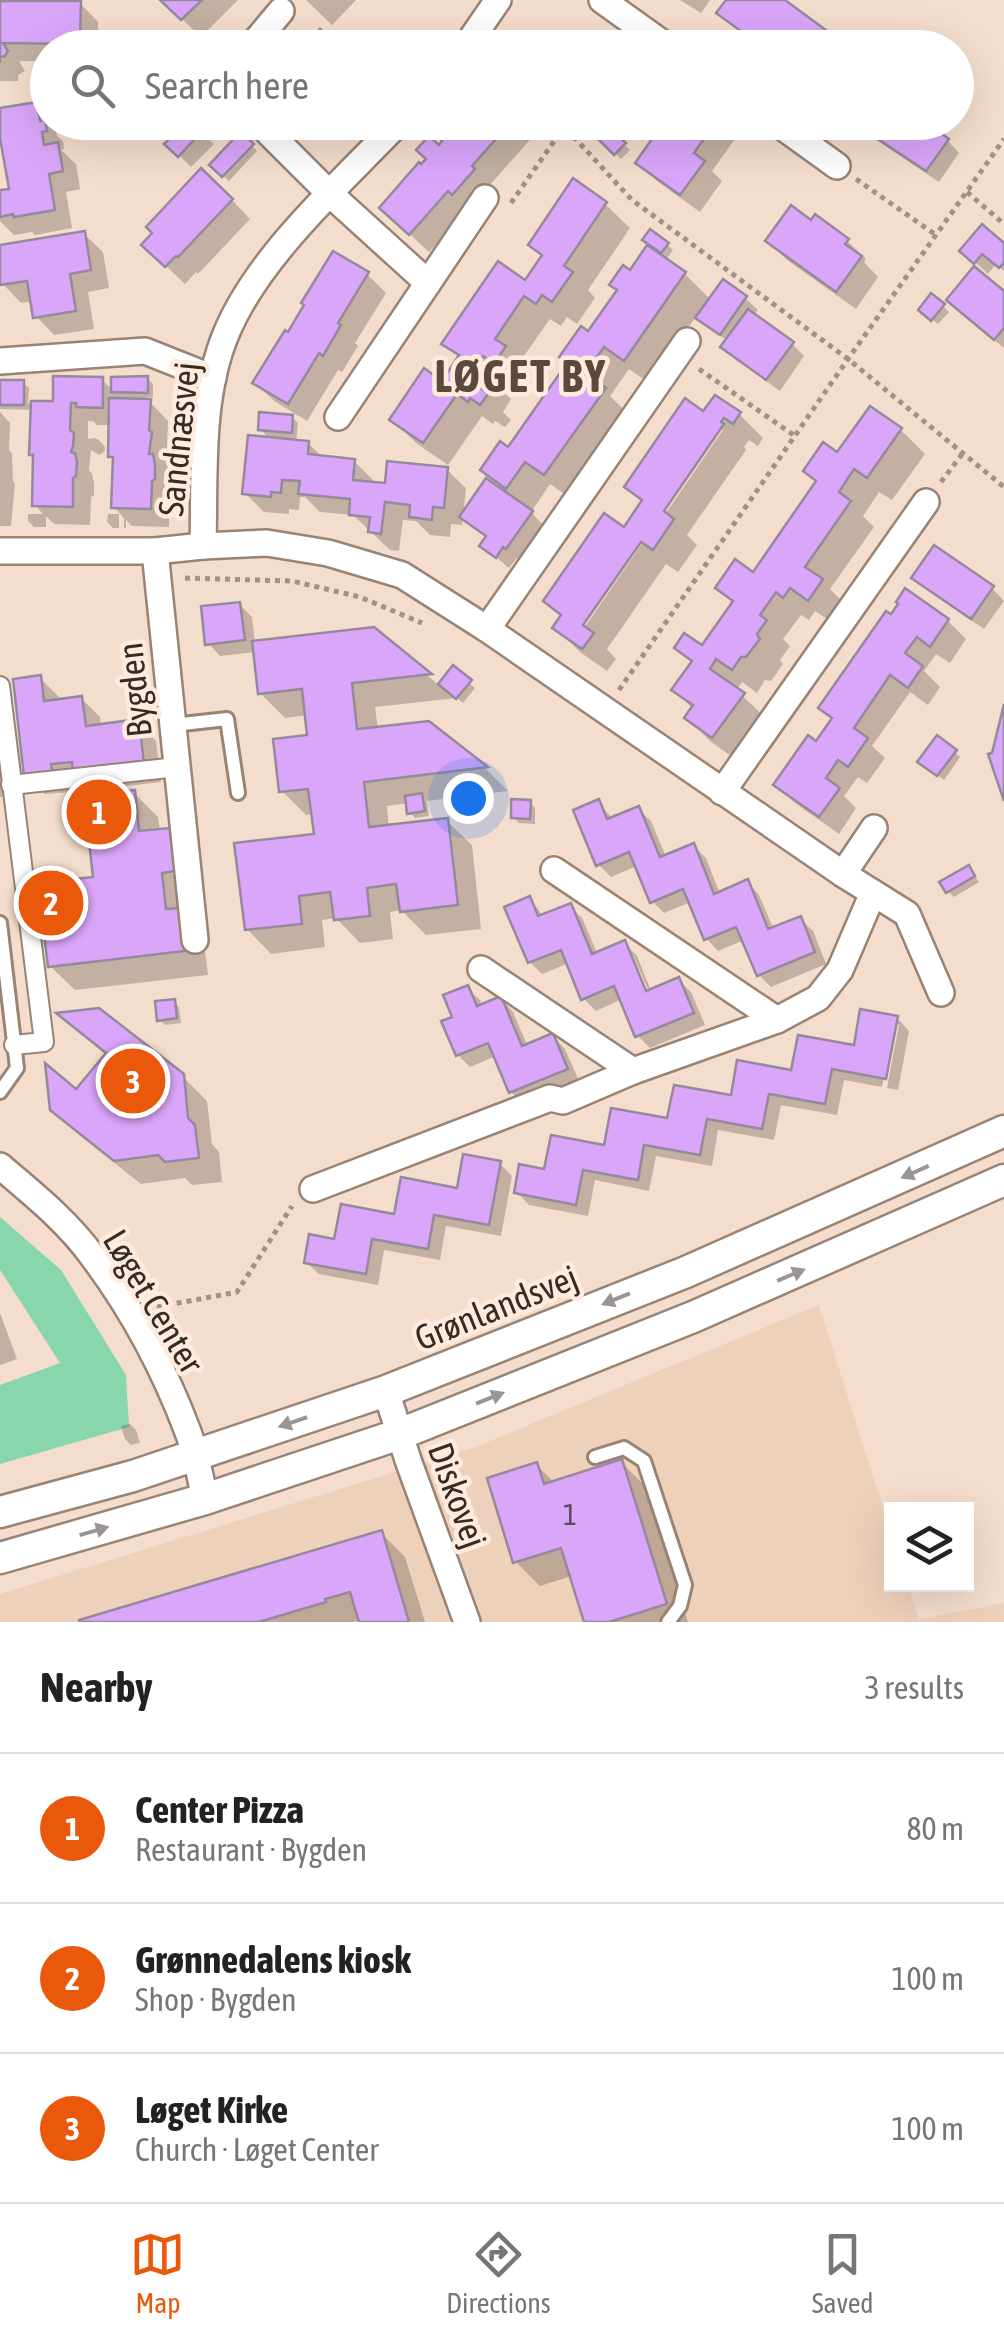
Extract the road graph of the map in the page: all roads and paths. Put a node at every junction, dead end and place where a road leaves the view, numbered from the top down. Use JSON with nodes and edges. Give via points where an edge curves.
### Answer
{"nodes":[{"id":1,"x":498,"y":0,"type":"edge"},
{"id":2,"x":602,"y":0,"type":"edge"},
{"id":3,"x":281,"y":12,"type":"dead end"},
{"id":4,"x":266,"y":30,"type":"edge"},
{"id":5,"x":477,"y":30,"type":"edge"},
{"id":6,"x":644,"y":30,"type":"edge"},
{"id":7,"x":1004,"y":139,"type":"edge"},
{"id":8,"x":276,"y":140,"type":"edge"},
{"id":9,"x":382,"y":140,"type":"edge"},
{"id":10,"x":552,"y":140,"type":"edge"},
{"id":11,"x":576,"y":140,"type":"edge"},
{"id":12,"x":801,"y":140,"type":"edge"},
{"id":13,"x":837,"y":166,"type":"joint"},
{"id":14,"x":967,"y":192,"type":"junction"},
{"id":15,"x":330,"y":194,"type":"junction"},
{"id":16,"x":485,"y":198,"type":"joint"},
{"id":17,"x":1004,"y":224,"type":"edge"},
{"id":18,"x":936,"y":235,"type":"junction"},
{"id":19,"x":428,"y":283,"type":"junction"},
{"id":20,"x":683,"y":348,"type":"joint"},
{"id":21,"x":848,"y":359,"type":"junction"},
{"id":22,"x":0,"y":362,"type":"edge"},
{"id":23,"x":213,"y":378,"type":"junction"},
{"id":24,"x":338,"y":417,"type":"dead end"},
{"id":25,"x":795,"y":436,"type":"junction"},
{"id":26,"x":963,"y":453,"type":"junction"},
{"id":27,"x":1004,"y":487,"type":"edge"},
{"id":28,"x":926,"y":502,"type":"joint"},
{"id":29,"x":203,"y":546,"type":"junction"},
{"id":30,"x":0,"y":551,"type":"edge"},
{"id":31,"x":156,"y":564,"type":"junction"},
{"id":32,"x":428,"y":625,"type":"dead end"},
{"id":33,"x":487,"y":629,"type":"junction"},
{"id":34,"x":0,"y":686,"type":"edge"},
{"id":35,"x":605,"y":711,"type":"junction"},
{"id":36,"x":173,"y":725,"type":"junction"},
{"id":37,"x":177,"y":767,"type":"junction"},
{"id":38,"x":8,"y":792,"type":"edge"},
{"id":39,"x":722,"y":792,"type":"junction"},
{"id":40,"x":238,"y":793,"type":"dead end"},
{"id":41,"x":874,"y":828,"type":"dead end"},
{"id":42,"x":554,"y":870,"type":"dead end"},
{"id":43,"x":843,"y":874,"type":"junction"},
{"id":44,"x":872,"y":893,"type":"junction"},
{"id":45,"x":0,"y":922,"type":"edge"},
{"id":46,"x":195,"y":940,"type":"dead end"},
{"id":47,"x":2,"y":964,"type":"edge"},
{"id":48,"x":481,"y":968,"type":"dead end"},
{"id":49,"x":941,"y":992,"type":"dead end"},
{"id":50,"x":777,"y":1020,"type":"junction"},
{"id":51,"x":14,"y":1045,"type":"junction"},
{"id":52,"x":633,"y":1072,"type":"junction"},
{"id":53,"x":0,"y":1092,"type":"edge"},
{"id":54,"x":1004,"y":1131,"type":"edge"},
{"id":55,"x":0,"y":1166,"type":"edge"},
{"id":56,"x":1004,"y":1180,"type":"edge"},
{"id":57,"x":313,"y":1189,"type":"joint"},
{"id":58,"x":129,"y":1312,"type":"junction"},
{"id":59,"x":386,"y":1392,"type":"junction"},
{"id":60,"x":400,"y":1434,"type":"junction"},
{"id":61,"x":195,"y":1456,"type":"junction"},
{"id":62,"x":595,"y":1457,"type":"dead end"},
{"id":63,"x":204,"y":1499,"type":"junction"},
{"id":64,"x":0,"y":1512,"type":"edge"},
{"id":65,"x":0,"y":1558,"type":"edge"},
{"id":66,"x":467,"y":1622,"type":"edge"},
{"id":67,"x":668,"y":1622,"type":"edge"}],
"edges":[{"from":1,"to":5,"type":"street"},
{"from":2,"to":6,"type":"street"},
{"from":3,"to":4,"type":"street"},
{"from":7,"to":14,"type":"path"},
{"from":8,"to":15,"type":"street"},
{"from":9,"to":15,"type":"street","name":"Sandnæsvej"},
{"from":10,"to":16,"type":"path","via":[[512,203]]},
{"from":11,"to":21,"type":"path","via":[[632,200]]},
{"from":12,"to":13,"type":"street"},
{"from":13,"to":18,"type":"path"},
{"from":14,"to":17,"type":"path"},
{"from":14,"to":18,"type":"path"},
{"from":15,"to":19,"type":"street"},
{"from":15,"to":23,"type":"street","name":"Sandnæsvej","via":[[246,296]]},
{"from":16,"to":19,"type":"street"},
{"from":18,"to":21,"type":"path"},
{"from":19,"to":24,"type":"street"},
{"from":20,"to":25,"type":"path"},
{"from":20,"to":33,"type":"street"},
{"from":21,"to":25,"type":"path"},
{"from":21,"to":26,"type":"path"},
{"from":22,"to":23,"type":"street","via":[[146,351]]},
{"from":23,"to":29,"type":"street","name":"Sandnæsvej"},
{"from":25,"to":35,"type":"path"},
{"from":26,"to":27,"type":"path"},
{"from":26,"to":28,"type":"path"},
{"from":28,"to":39,"type":"street"},
{"from":29,"to":31,"type":"street"},
{"from":29,"to":33,"type":"street","via":[[268,544],[328,552],[402,575]]},
{"from":30,"to":31,"type":"street"},
{"from":31,"to":32,"type":"path","via":[[292,582],[360,598]]},
{"from":31,"to":36,"type":"street","name":"Bygden"},
{"from":33,"to":35,"type":"street"},
{"from":34,"to":38,"type":"street"},
{"from":35,"to":39,"type":"street"},
{"from":36,"to":37,"type":"street","name":"Bygden"},
{"from":36,"to":40,"type":"lane","via":[[226,718]]},
{"from":37,"to":38,"type":"street"},
{"from":37,"to":46,"type":"street","name":"Bygden"},
{"from":38,"to":51,"type":"street","via":[[44,1042]]},
{"from":39,"to":43,"type":"street"},
{"from":41,"to":43,"type":"street"},
{"from":42,"to":50,"type":"street"},
{"from":43,"to":44,"type":"street"},
{"from":44,"to":49,"type":"street","via":[[907,914]]},
{"from":44,"to":50,"type":"street","via":[[840,970],[818,998]]},
{"from":45,"to":47,"type":"lane"},
{"from":47,"to":51,"type":"lane"},
{"from":48,"to":52,"type":"street"},
{"from":50,"to":52,"type":"street"},
{"from":51,"to":53,"type":"lane","via":[[17,1068]]},
{"from":52,"to":57,"type":"street"},
{"from":54,"to":59,"type":"street","name":"Grønlandsvej","one_way":true,"via":[[686,1272]]},
{"from":55,"to":58,"type":"street","name":"Løget Center","via":[[92,1256]]},
{"from":60,"to":56,"type":"street","one_way":true,"via":[[692,1318]]},
{"from":57,"to":58,"type":"path","via":[[300,1194],[237,1292]]},
{"from":58,"to":61,"type":"street","name":"Løget Center"},
{"from":59,"to":60,"type":"street","name":"Diskovej"},
{"from":59,"to":61,"type":"street","name":"Grønlandsvej","one_way":true},
{"from":60,"to":63,"type":"street"},
{"from":60,"to":66,"type":"street","name":"Diskovej"},
{"from":61,"to":63,"type":"street","name":"Løget Center"},
{"from":61,"to":64,"type":"street","name":"Grønlandsvej"},
{"from":62,"to":67,"type":"lane","via":[[624,1448],[644,1461],[686,1586]]},
{"from":65,"to":63,"type":"street","one_way":true}]}
